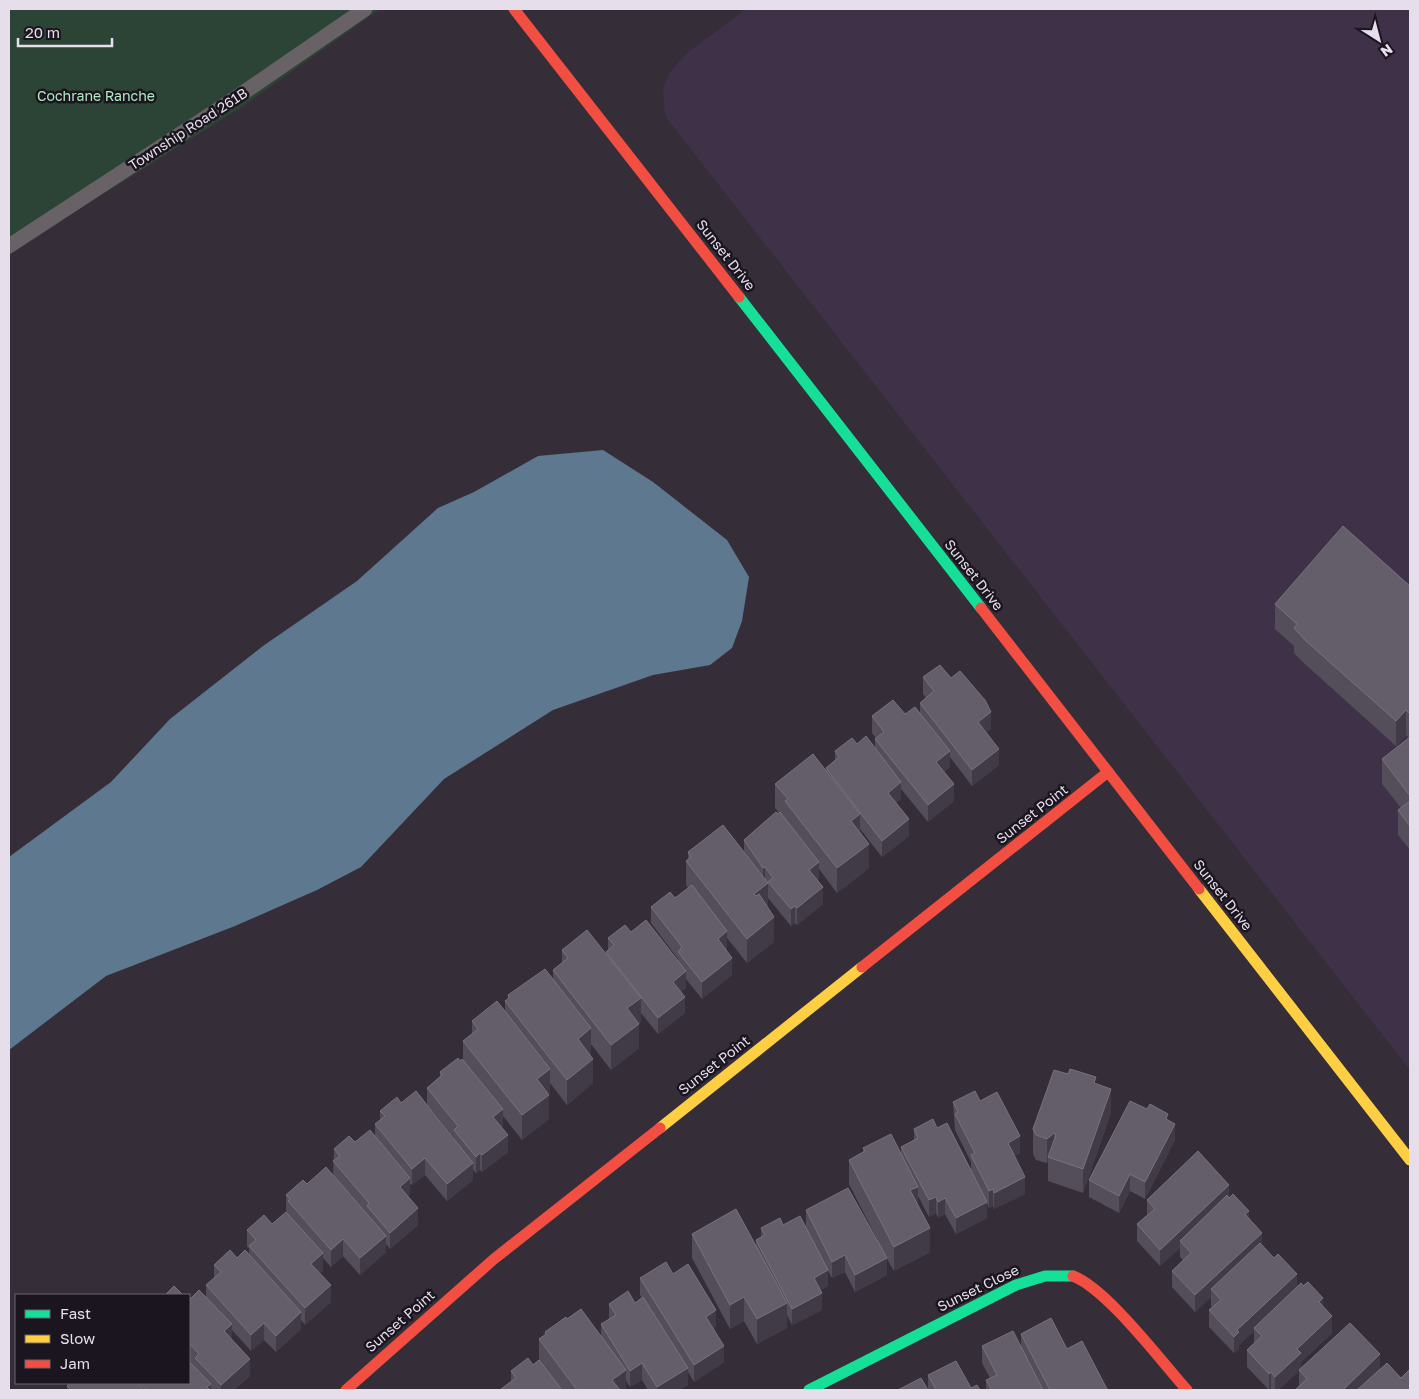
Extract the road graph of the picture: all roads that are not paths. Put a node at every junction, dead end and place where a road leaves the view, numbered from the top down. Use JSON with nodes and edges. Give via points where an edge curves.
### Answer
{"nodes":[{"id":1,"x":365,"y":9,"type":"edge"},
{"id":2,"x":514,"y":9,"type":"edge"},
{"id":3,"x":9,"y":246,"type":"edge"},
{"id":4,"x":1108,"y":772,"type":"junction"},
{"id":5,"x":1410,"y":1160,"type":"edge"},
{"id":6,"x":346,"y":1390,"type":"edge"},
{"id":7,"x":809,"y":1390,"type":"edge"},
{"id":8,"x":1187,"y":1390,"type":"edge"}],
"edges":[{"from":1,"to":3,"type":"lane","name":"Township Road 261B"},
{"from":2,"to":4,"type":"street","name":"Sunset Drive"},
{"from":4,"to":5,"type":"street","name":"Sunset Drive"},
{"from":4,"to":6,"type":"street","name":"Sunset Point","via":[[494,1259]]},
{"from":7,"to":8,"type":"street","name":"Sunset Close","via":[[1016,1285],[1032,1278],[1056,1274],[1076,1276],[1096,1291]]}]}
